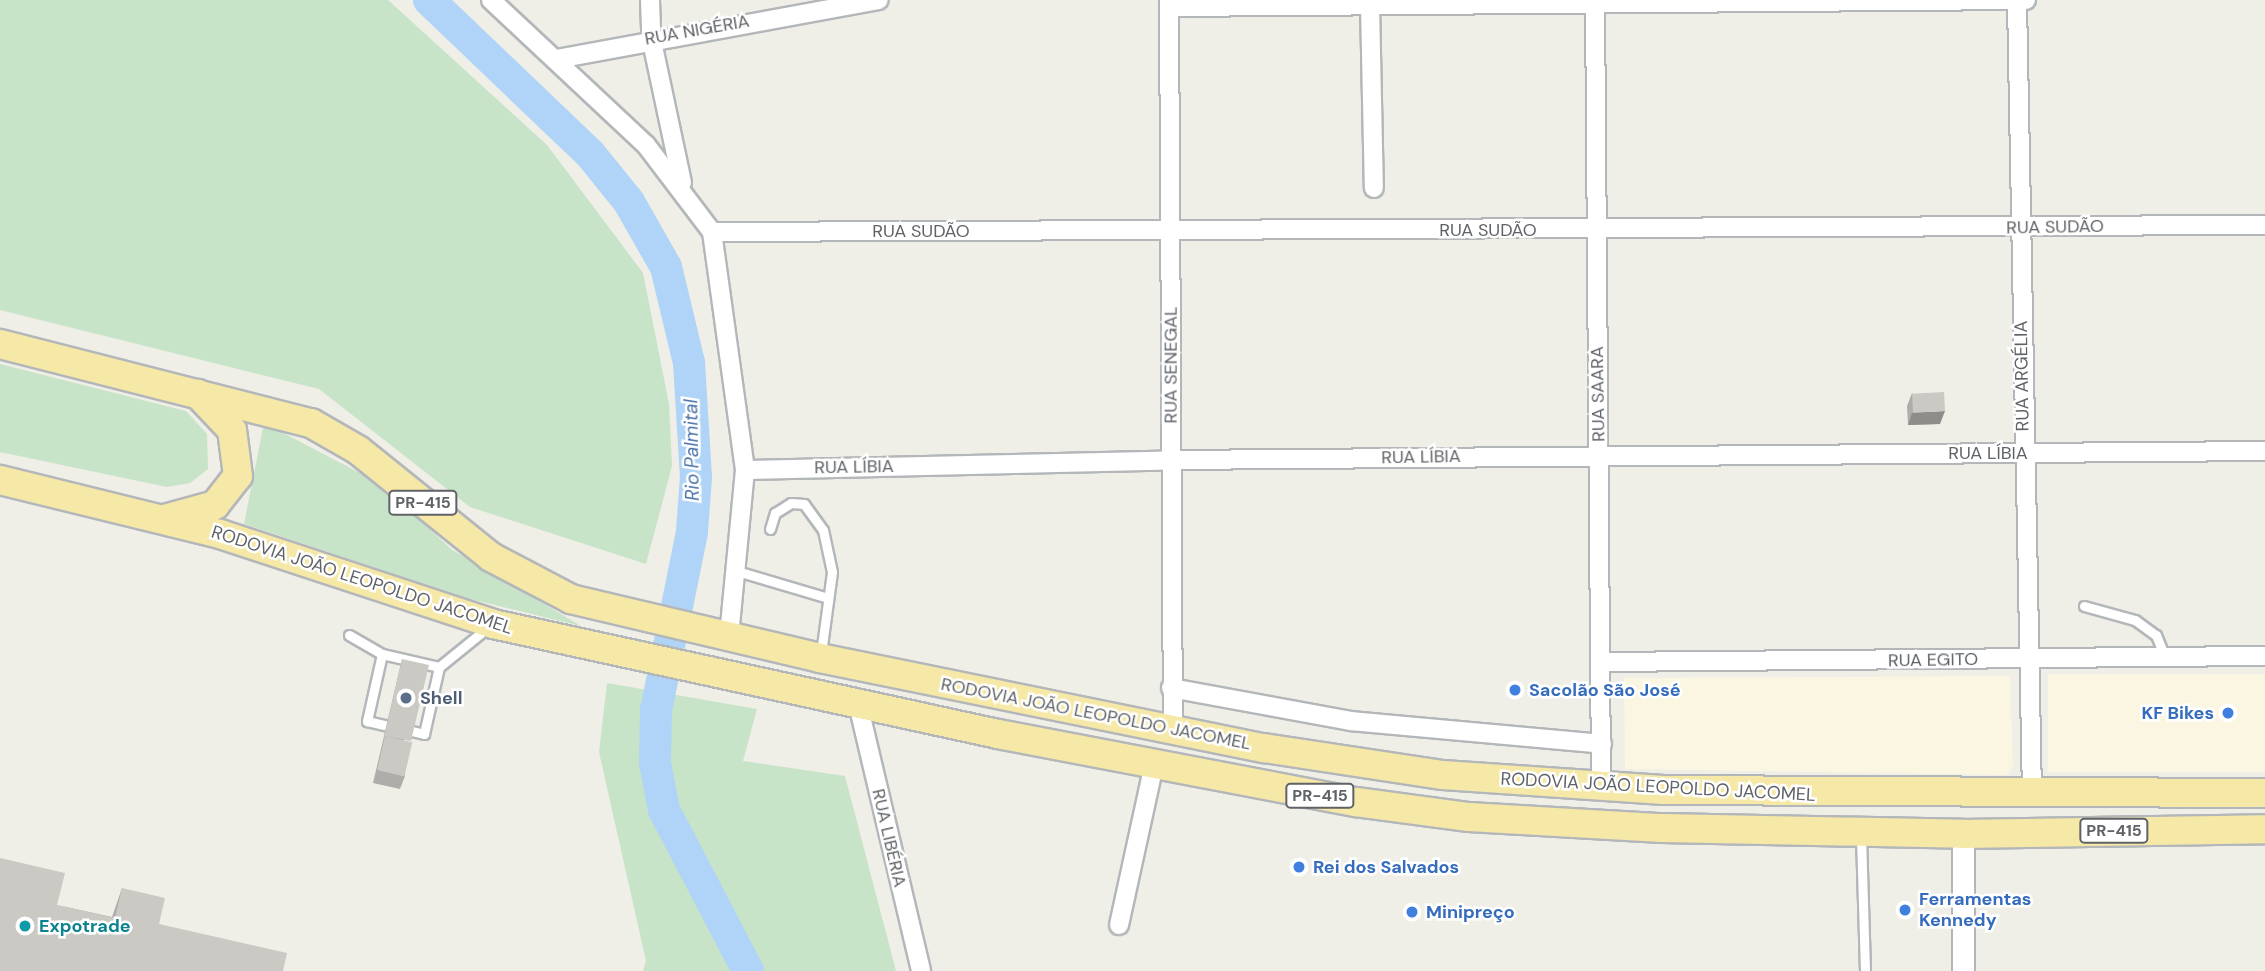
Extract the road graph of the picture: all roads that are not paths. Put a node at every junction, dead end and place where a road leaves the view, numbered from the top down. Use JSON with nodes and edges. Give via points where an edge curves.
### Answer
{"nodes":[{"id":1,"x":491,"y":0,"type":"edge"},
{"id":2,"x":650,"y":0,"type":"edge"},
{"id":3,"x":878,"y":0,"type":"edge"},
{"id":4,"x":2017,"y":0,"type":"edge"},
{"id":5,"x":2026,"y":0,"type":"edge"},
{"id":6,"x":1595,"y":2,"type":"edge"},
{"id":7,"x":1169,"y":4,"type":"edge"},
{"id":8,"x":1370,"y":4,"type":"junction"},
{"id":9,"x":781,"y":8,"type":"edge"},
{"id":10,"x":650,"y":37,"type":"junction"},
{"id":11,"x":558,"y":59,"type":"junction"},
{"id":12,"x":683,"y":187,"type":"junction"},
{"id":13,"x":1374,"y":188,"type":"dead end"},
{"id":14,"x":2265,"y":225,"type":"edge"},
{"id":15,"x":2020,"y":228,"type":"junction"},
{"id":16,"x":1171,"y":230,"type":"junction"},
{"id":17,"x":1594,"y":230,"type":"junction"},
{"id":18,"x":712,"y":232,"type":"junction"},
{"id":19,"x":0,"y":344,"type":"edge"},
{"id":20,"x":196,"y":393,"type":"junction"},
{"id":21,"x":2265,"y":451,"type":"edge"},
{"id":22,"x":2023,"y":453,"type":"junction"},
{"id":23,"x":1600,"y":456,"type":"junction"},
{"id":24,"x":1171,"y":460,"type":"junction"},
{"id":25,"x":745,"y":470,"type":"junction"},
{"id":26,"x":0,"y":480,"type":"edge"},
{"id":27,"x":165,"y":518,"type":"junction"},
{"id":28,"x":770,"y":529,"type":"dead end"},
{"id":29,"x":737,"y":571,"type":"junction"},
{"id":30,"x":828,"y":597,"type":"junction"},
{"id":31,"x":2084,"y":606,"type":"dead end"},
{"id":32,"x":494,"y":624,"type":"junction"},
{"id":33,"x":349,"y":635,"type":"dead end"},
{"id":34,"x":729,"y":637,"type":"junction"},
{"id":35,"x":382,"y":654,"type":"junction"},
{"id":36,"x":2265,"y":656,"type":"edge"},
{"id":37,"x":2165,"y":657,"type":"junction"},
{"id":38,"x":820,"y":658,"type":"junction"},
{"id":39,"x":2025,"y":659,"type":"junction"},
{"id":40,"x":1601,"y":663,"type":"junction"},
{"id":41,"x":439,"y":667,"type":"junction"},
{"id":42,"x":1171,"y":688,"type":"junction"},
{"id":43,"x":858,"y":704,"type":"junction"},
{"id":44,"x":1173,"y":729,"type":"junction"},
{"id":45,"x":1602,"y":744,"type":"junction"},
{"id":46,"x":1154,"y":765,"type":"junction"},
{"id":47,"x":1601,"y":787,"type":"junction"},
{"id":48,"x":2032,"y":793,"type":"junction"},
{"id":49,"x":2265,"y":793,"type":"edge"},
{"id":50,"x":2265,"y":829,"type":"edge"},
{"id":51,"x":1860,"y":833,"type":"junction"},
{"id":52,"x":1963,"y":834,"type":"junction"},
{"id":53,"x":1119,"y":925,"type":"dead end"},
{"id":54,"x":921,"y":971,"type":"edge"},
{"id":55,"x":1865,"y":971,"type":"edge"},
{"id":56,"x":1963,"y":971,"type":"edge"}],
"edges":[{"from":1,"to":11,"type":"street"},
{"from":2,"to":10,"type":"street"},
{"from":3,"to":9,"type":"street","name":"RUA NIGÉRIA"},
{"from":4,"to":5,"type":"street"},
{"from":4,"to":6,"type":"street"},
{"from":4,"to":15,"type":"street","name":"RUA ARGÉLIA"},
{"from":6,"to":8,"type":"street"},
{"from":6,"to":17,"type":"street","name":"RUA SAARA"},
{"from":7,"to":8,"type":"street"},
{"from":7,"to":16,"type":"street","name":"RUA SENEGAL"},
{"from":8,"to":13,"type":"street"},
{"from":9,"to":10,"type":"street","name":"RUA NIGÉRIA"},
{"from":10,"to":11,"type":"street","name":"RUA NIGÉRIA"},
{"from":10,"to":12,"type":"street"},
{"from":11,"to":12,"type":"street"},
{"from":12,"to":18,"type":"street"},
{"from":14,"to":15,"type":"street","name":"RUA SUDÃO"},
{"from":15,"to":17,"type":"street","name":"RUA SUDÃO"},
{"from":15,"to":22,"type":"street","name":"RUA ARGÉLIA"},
{"from":16,"to":17,"type":"street","name":"RUA SUDÃO"},
{"from":16,"to":18,"type":"street","name":"RUA SUDÃO"},
{"from":16,"to":24,"type":"street","name":"RUA SENEGAL"},
{"from":17,"to":23,"type":"street","name":"RUA SAARA"},
{"from":18,"to":25,"type":"street"},
{"from":19,"to":20,"type":"highway","name":"RODOVIA JOÃO LEOPOLDO JACOMEL","number":"PR-415"},
{"from":20,"to":27,"type":"highway","via":[[232,430],[238,476],[215,505]]},
{"from":20,"to":34,"type":"highway","name":"RODOVIA JOÃO LEOPOLDO JACOMEL","number":"PR-415","via":[[284,412],[322,429],[509,568],[571,599]]},
{"from":21,"to":22,"type":"street","name":"RUA LÍBIA"},
{"from":22,"to":23,"type":"street","name":"RUA LÍBIA"},
{"from":22,"to":39,"type":"street","name":"RUA ARGÉLIA"},
{"from":23,"to":24,"type":"street","name":"RUA LÍBIA"},
{"from":23,"to":40,"type":"street","name":"RUA SAARA"},
{"from":24,"to":25,"type":"street","name":"RUA LÍBIA"},
{"from":24,"to":42,"type":"street","name":"RUA SENEGAL"},
{"from":25,"to":29,"type":"street"},
{"from":26,"to":27,"type":"highway","name":"RODOVIA JOÃO LEOPOLDO JACOMEL","number":"PR-415"},
{"from":27,"to":32,"type":"highway","name":"RODOVIA JOÃO LEOPOLDO JACOMEL","number":"PR-415"},
{"from":28,"to":30,"type":"lane","via":[[775,513],[804,504],[823,530],[832,572]]},
{"from":29,"to":30,"type":"lane"},
{"from":29,"to":34,"type":"street"},
{"from":30,"to":38,"type":"lane"},
{"from":31,"to":37,"type":"lane","via":[[2135,620],[2156,635]]},
{"from":32,"to":41,"type":"lane"},
{"from":32,"to":43,"type":"highway","name":"RODOVIA JOÃO LEOPOLDO JACOMEL","number":"PR-415"},
{"from":33,"to":35,"type":"lane"},
{"from":34,"to":38,"type":"highway","name":"RODOVIA JOÃO LEOPOLDO JACOMEL","number":"PR-415"},
{"from":35,"to":41,"type":"lane"},
{"from":35,"to":41,"type":"lane","via":[[367,721],[424,734]]},
{"from":36,"to":37,"type":"street","name":"RUA EGITO"},
{"from":37,"to":39,"type":"street","name":"RUA EGITO"},
{"from":38,"to":44,"type":"highway","name":"RODOVIA JOÃO LEOPOLDO JACOMEL","number":"PR-415"},
{"from":39,"to":40,"type":"street","name":"RUA EGITO"},
{"from":39,"to":48,"type":"street","name":"RUA ARGÉLIA"},
{"from":40,"to":45,"type":"street","name":"RUA SAARA"},
{"from":42,"to":44,"type":"street","name":"RUA SENEGAL"},
{"from":42,"to":45,"type":"street","via":[[1351,721]]},
{"from":43,"to":46,"type":"highway","name":"RODOVIA JOÃO LEOPOLDO JACOMEL","number":"PR-415"},
{"from":43,"to":54,"type":"street","name":"RUA LIBÉRIA"},
{"from":44,"to":47,"type":"highway","name":"RODOVIA JOÃO LEOPOLDO JACOMEL","number":"PR-415","via":[[1354,764]]},
{"from":45,"to":47,"type":"street","name":"RUA SAARA"},
{"from":46,"to":51,"type":"highway","name":"RODOVIA JOÃO LEOPOLDO JACOMEL","number":"PR-415","via":[[1469,817]]},
{"from":46,"to":53,"type":"street"},
{"from":47,"to":48,"type":"highway","name":"RODOVIA JOÃO LEOPOLDO JACOMEL","number":"PR-415"},
{"from":48,"to":49,"type":"highway","name":"RODOVIA JOÃO LEOPOLDO JACOMEL","number":"PR-415"},
{"from":48,"to":52,"type":"highway","via":[[1997,803]]},
{"from":50,"to":52,"type":"highway","name":"RODOVIA JOÃO LEOPOLDO JACOMEL","number":"PR-415"},
{"from":51,"to":52,"type":"highway","name":"RODOVIA JOÃO LEOPOLDO JACOMEL","number":"PR-415"},
{"from":51,"to":55,"type":"lane"},
{"from":52,"to":56,"type":"street"}]}
